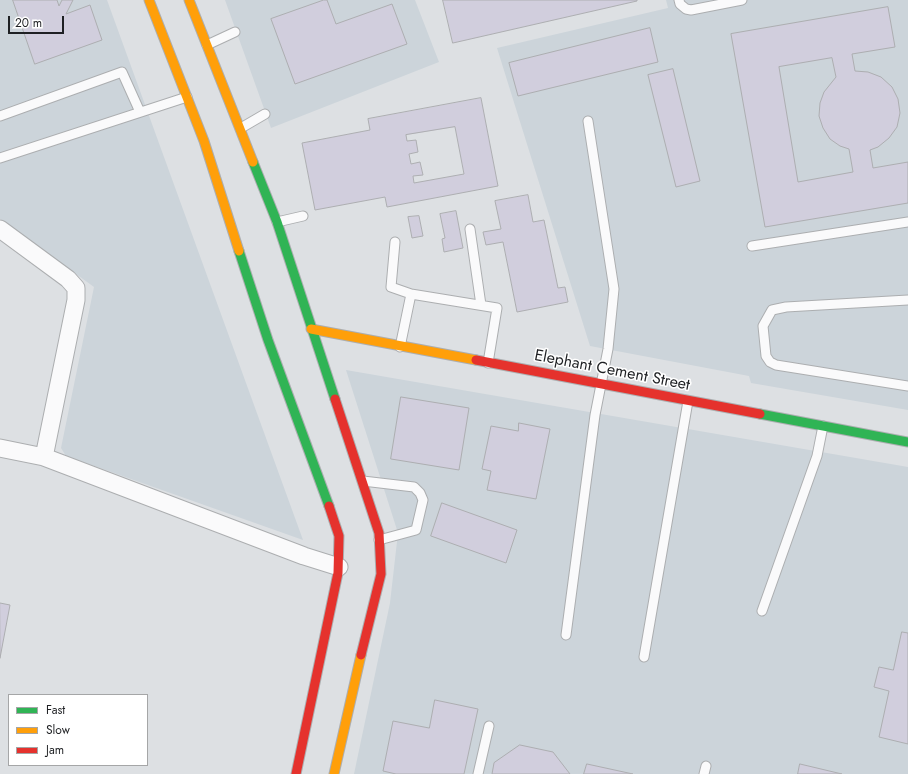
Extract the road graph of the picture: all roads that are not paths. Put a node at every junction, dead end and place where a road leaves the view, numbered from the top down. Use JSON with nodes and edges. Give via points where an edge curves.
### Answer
{"nodes":[{"id":1,"x":148,"y":0,"type":"edge"},
{"id":2,"x":189,"y":0,"type":"edge"},
{"id":3,"x":679,"y":0,"type":"edge"},
{"id":4,"x":742,"y":0,"type":"edge"},
{"id":5,"x":235,"y":32,"type":"dead end"},
{"id":6,"x":207,"y":44,"type":"junction"},
{"id":7,"x":187,"y":97,"type":"junction"},
{"id":8,"x":140,"y":112,"type":"junction"},
{"id":9,"x":265,"y":114,"type":"dead end"},
{"id":10,"x":0,"y":116,"type":"edge"},
{"id":11,"x":588,"y":121,"type":"dead end"},
{"id":12,"x":241,"y":128,"type":"junction"},
{"id":13,"x":0,"y":158,"type":"edge"},
{"id":14,"x":303,"y":216,"type":"dead end"},
{"id":15,"x":277,"y":222,"type":"junction"},
{"id":16,"x":908,"y":222,"type":"edge"},
{"id":17,"x":0,"y":229,"type":"edge"},
{"id":18,"x":470,"y":229,"type":"dead end"},
{"id":19,"x":395,"y":242,"type":"dead end"},
{"id":20,"x":752,"y":246,"type":"dead end"},
{"id":21,"x":411,"y":294,"type":"junction"},
{"id":22,"x":908,"y":300,"type":"edge"},
{"id":23,"x":481,"y":306,"type":"junction"},
{"id":24,"x":310,"y":330,"type":"junction"},
{"id":25,"x":400,"y":347,"type":"junction"},
{"id":26,"x":488,"y":363,"type":"junction"},
{"id":27,"x":600,"y":384,"type":"junction"},
{"id":28,"x":908,"y":386,"type":"edge"},
{"id":29,"x":688,"y":401,"type":"junction"},
{"id":30,"x":823,"y":426,"type":"junction"},
{"id":31,"x":908,"y":442,"type":"edge"},
{"id":32,"x":0,"y":448,"type":"edge"},
{"id":33,"x":44,"y":457,"type":"junction"},
{"id":34,"x":363,"y":481,"type":"junction"},
{"id":35,"x":379,"y":540,"type":"junction"},
{"id":36,"x":339,"y":567,"type":"junction"},
{"id":37,"x":762,"y":611,"type":"dead end"},
{"id":38,"x":566,"y":634,"type":"dead end"},
{"id":39,"x":644,"y":657,"type":"dead end"},
{"id":40,"x":489,"y":726,"type":"dead end"},
{"id":41,"x":296,"y":774,"type":"edge"},
{"id":42,"x":334,"y":774,"type":"edge"},
{"id":43,"x":478,"y":774,"type":"edge"}],
"edges":[{"from":1,"to":7,"type":"street"},
{"from":2,"to":6,"type":"street"},
{"from":3,"to":4,"type":"lane","via":[[686,9],[692,10]]},
{"from":5,"to":6,"type":"lane"},
{"from":6,"to":12,"type":"street"},
{"from":7,"to":8,"type":"lane"},
{"from":7,"to":36,"type":"street","via":[[204,141],[268,340],[339,536]]},
{"from":8,"to":10,"type":"lane","via":[[122,72]]},
{"from":8,"to":13,"type":"lane"},
{"from":9,"to":12,"type":"lane"},
{"from":11,"to":27,"type":"lane","via":[[614,289],[608,349]]},
{"from":12,"to":15,"type":"street"},
{"from":14,"to":15,"type":"lane"},
{"from":15,"to":24,"type":"street"},
{"from":16,"to":20,"type":"lane"},
{"from":17,"to":33,"type":"street","via":[[68,279],[76,288],[76,300]]},
{"from":18,"to":23,"type":"lane"},
{"from":19,"to":21,"type":"lane","via":[[391,287]]},
{"from":21,"to":23,"type":"lane"},
{"from":21,"to":25,"type":"lane"},
{"from":22,"to":28,"type":"lane","via":[[786,307],[772,310],[763,326],[766,356],[776,365]]},
{"from":23,"to":26,"type":"lane","via":[[497,308]]},
{"from":24,"to":25,"type":"street","name":"Elephant Cement Street"},
{"from":24,"to":34,"type":"street"},
{"from":25,"to":26,"type":"street","name":"Elephant Cement Street"},
{"from":26,"to":27,"type":"street","name":"Elephant Cement Street"},
{"from":27,"to":29,"type":"street","name":"Elephant Cement Street"},
{"from":27,"to":38,"type":"lane"},
{"from":29,"to":30,"type":"street","name":"Elephant Cement Street"},
{"from":29,"to":39,"type":"lane"},
{"from":30,"to":31,"type":"street","name":"Elephant Cement Street"},
{"from":30,"to":37,"type":"lane","via":[[817,456]]},
{"from":32,"to":33,"type":"street"},
{"from":33,"to":36,"type":"street"},
{"from":34,"to":35,"type":"street"},
{"from":34,"to":35,"type":"lane","via":[[414,487],[422,496],[416,530]]},
{"from":35,"to":42,"type":"street","via":[[378,586],[355,675]]},
{"from":36,"to":41,"type":"street"},
{"from":40,"to":43,"type":"lane"}]}
